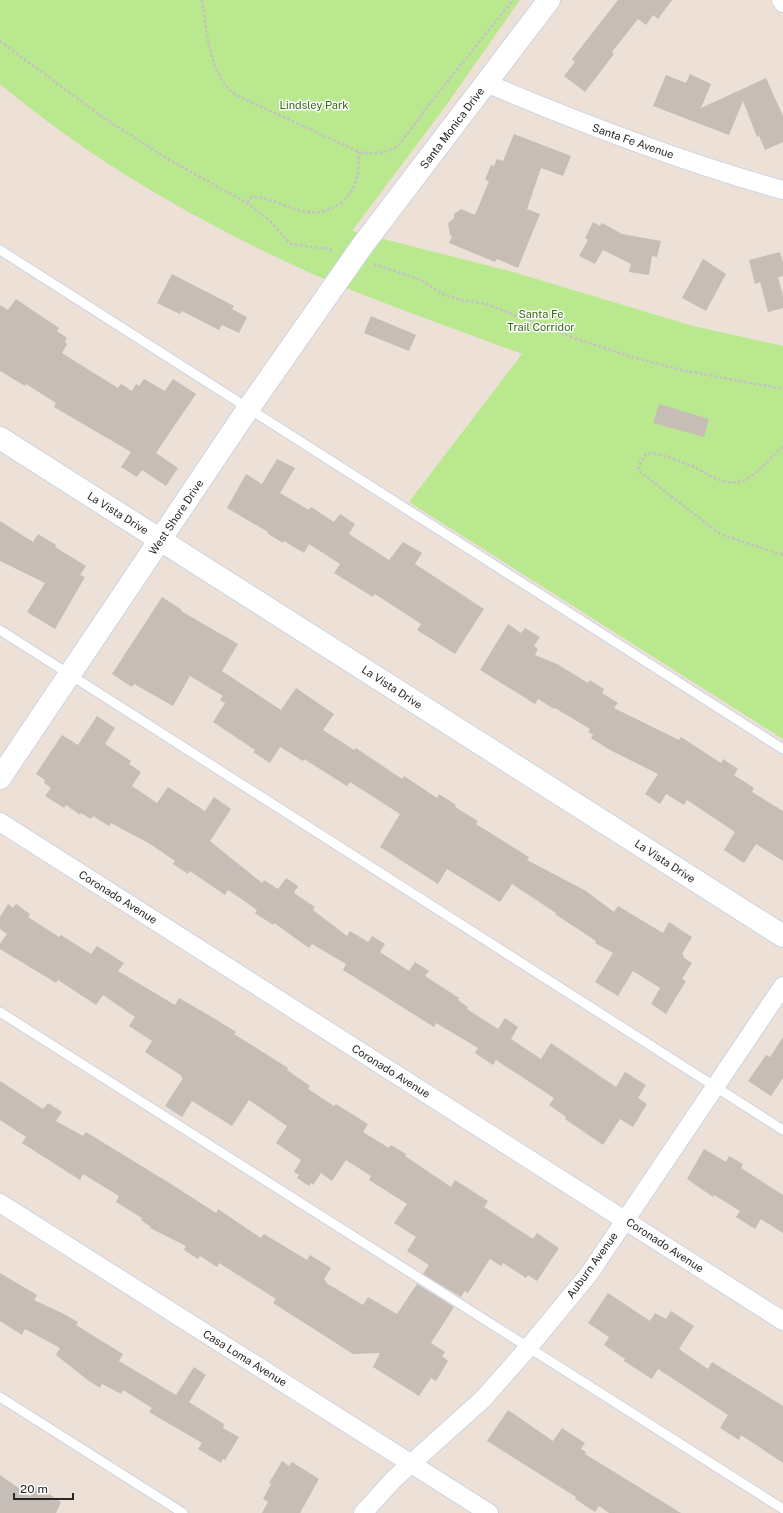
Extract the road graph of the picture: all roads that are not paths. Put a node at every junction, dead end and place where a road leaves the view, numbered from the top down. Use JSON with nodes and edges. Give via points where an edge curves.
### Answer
{"nodes":[{"id":1,"x":549,"y":0,"type":"edge"},
{"id":2,"x":781,"y":0,"type":"edge"},
{"id":3,"x":783,"y":4,"type":"edge"},
{"id":4,"x":486,"y":83,"type":"junction"},
{"id":5,"x":783,"y":190,"type":"edge"},
{"id":6,"x":0,"y":250,"type":"edge"},
{"id":7,"x":356,"y":257,"type":"joint"},
{"id":8,"x":248,"y":409,"type":"junction"},
{"id":9,"x":0,"y":438,"type":"edge"},
{"id":10,"x":161,"y":540,"type":"junction"},
{"id":11,"x":0,"y":630,"type":"edge"},
{"id":12,"x":70,"y":674,"type":"junction"},
{"id":13,"x":783,"y":749,"type":"edge"},
{"id":14,"x":0,"y":778,"type":"edge"},
{"id":15,"x":0,"y":822,"type":"edge"},
{"id":16,"x":783,"y":936,"type":"edge"},
{"id":17,"x":783,"y":986,"type":"edge"},
{"id":18,"x":0,"y":1012,"type":"edge"},
{"id":19,"x":714,"y":1086,"type":"junction"},
{"id":20,"x":783,"y":1130,"type":"edge"},
{"id":21,"x":0,"y":1203,"type":"edge"},
{"id":22,"x":625,"y":1220,"type":"junction"},
{"id":23,"x":783,"y":1321,"type":"edge"},
{"id":24,"x":528,"y":1348,"type":"junction"},
{"id":25,"x":0,"y":1397,"type":"edge"},
{"id":26,"x":412,"y":1463,"type":"junction"},
{"id":27,"x":783,"y":1509,"type":"edge"},
{"id":28,"x":184,"y":1513,"type":"edge"},
{"id":29,"x":363,"y":1513,"type":"edge"},
{"id":30,"x":489,"y":1513,"type":"edge"}],
"edges":[{"from":1,"to":4,"type":"street","name":"Santa Monica Drive"},
{"from":2,"to":3,"type":"street"},
{"from":4,"to":5,"type":"street","name":"Santa Fe Avenue","via":[[617,137]]},
{"from":4,"to":7,"type":"street","name":"Santa Monica Drive"},
{"from":6,"to":8,"type":"lane"},
{"from":7,"to":8,"type":"street","name":"West Shore Drive"},
{"from":8,"to":10,"type":"street","name":"West Shore Drive"},
{"from":8,"to":13,"type":"lane"},
{"from":9,"to":10,"type":"street","name":"La Vista Drive"},
{"from":10,"to":12,"type":"street","name":"West Shore Drive"},
{"from":10,"to":16,"type":"street","name":"La Vista Drive"},
{"from":11,"to":12,"type":"lane"},
{"from":12,"to":14,"type":"street","name":"West Shore Drive"},
{"from":12,"to":19,"type":"lane"},
{"from":15,"to":22,"type":"street","name":"Coronado Avenue"},
{"from":17,"to":19,"type":"street","name":"Auburn Avenue"},
{"from":18,"to":24,"type":"lane"},
{"from":19,"to":20,"type":"lane"},
{"from":19,"to":22,"type":"street","name":"Auburn Avenue"},
{"from":21,"to":26,"type":"street","name":"Casa Loma Avenue"},
{"from":22,"to":23,"type":"street","name":"Coronado Avenue"},
{"from":22,"to":24,"type":"street","name":"Auburn Avenue","via":[[589,1274]]},
{"from":24,"to":26,"type":"street","name":"Auburn Avenue","via":[[483,1399]]},
{"from":24,"to":27,"type":"lane"},
{"from":25,"to":28,"type":"lane"},
{"from":26,"to":29,"type":"street","name":"Auburn Avenue"},
{"from":26,"to":30,"type":"street","name":"Casa Loma Avenue"}]}
